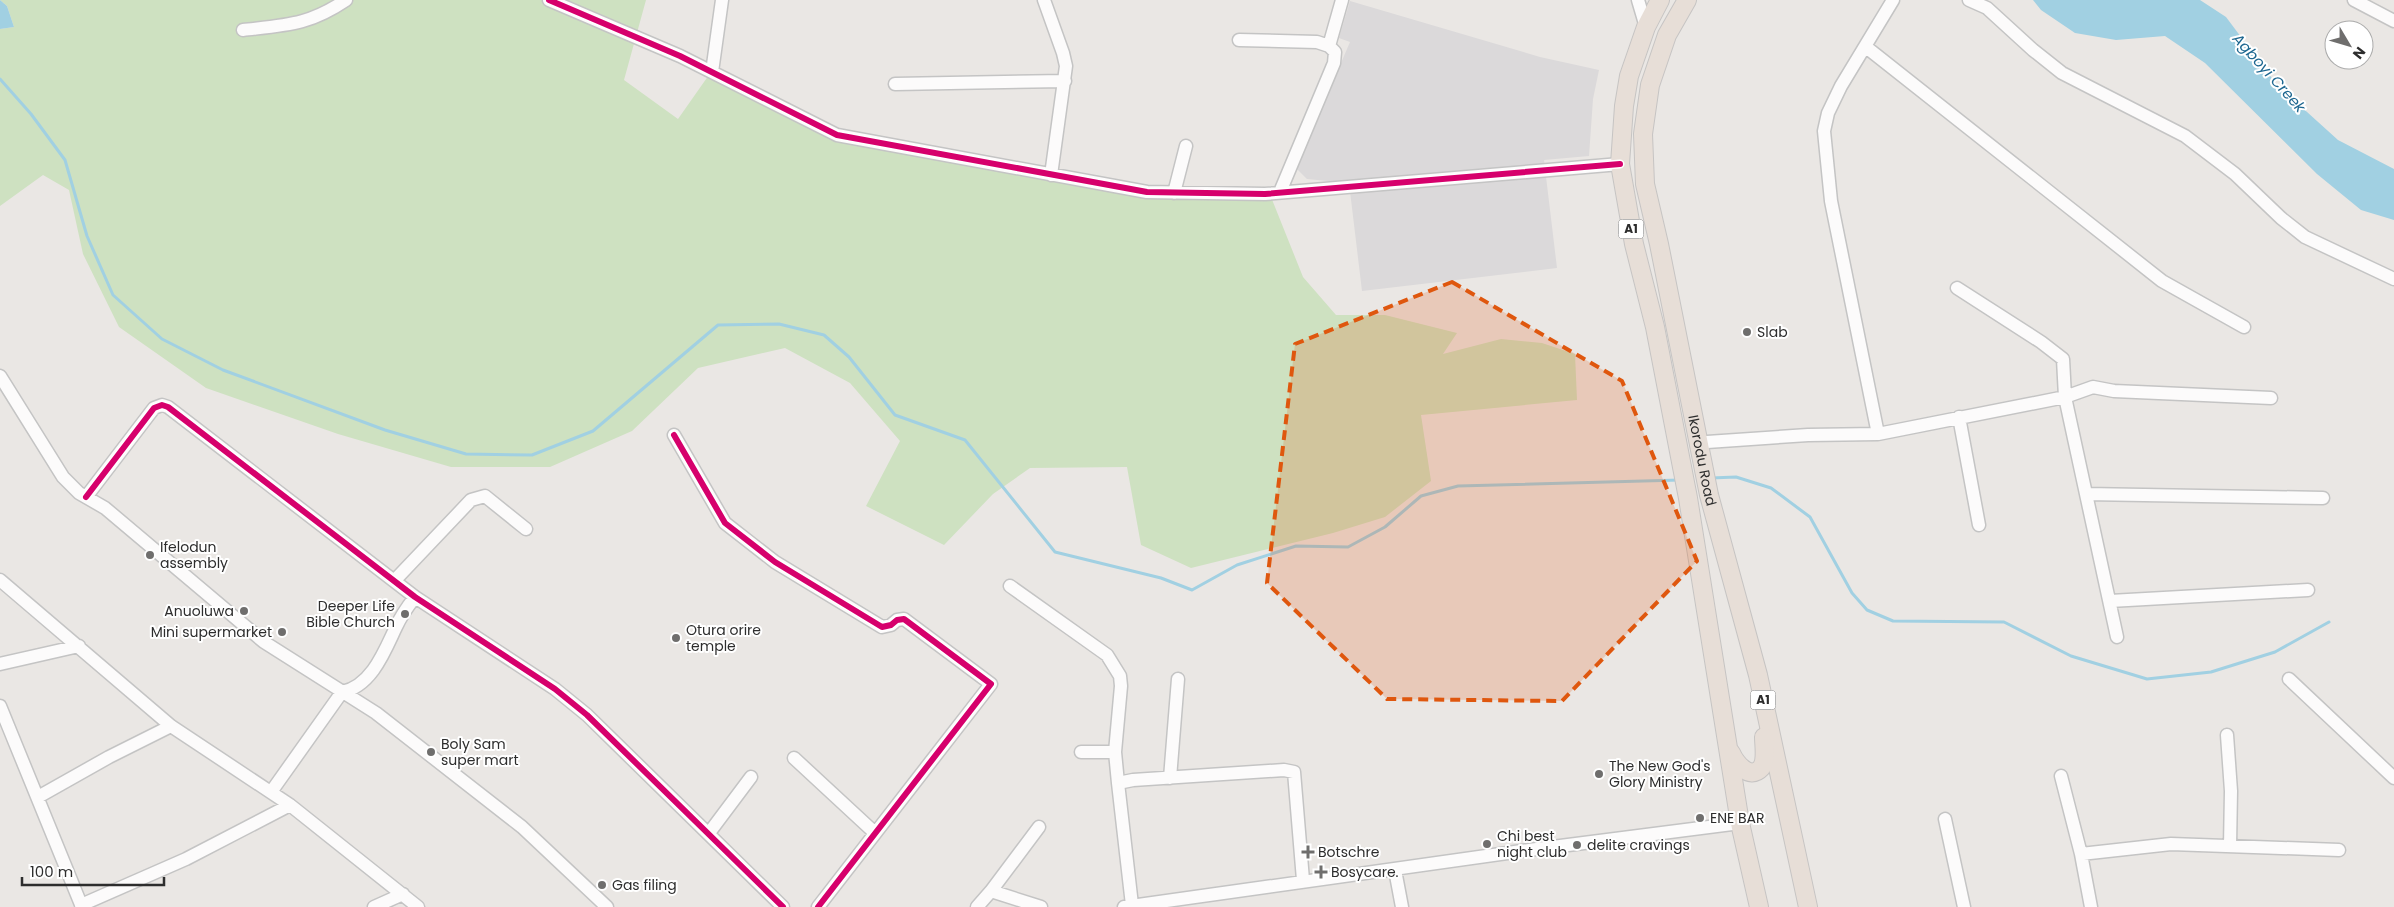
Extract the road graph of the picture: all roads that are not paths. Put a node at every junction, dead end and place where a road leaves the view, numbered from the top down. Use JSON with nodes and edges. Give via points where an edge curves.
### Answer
{"nodes":[{"id":1,"x":346,"y":0,"type":"edge"},
{"id":2,"x":549,"y":0,"type":"edge"},
{"id":3,"x":722,"y":0,"type":"edge"},
{"id":4,"x":1044,"y":0,"type":"edge"},
{"id":5,"x":1342,"y":0,"type":"edge"},
{"id":6,"x":1638,"y":0,"type":"edge"},
{"id":7,"x":1660,"y":0,"type":"edge"},
{"id":8,"x":1687,"y":0,"type":"edge"},
{"id":9,"x":1893,"y":0,"type":"edge"},
{"id":10,"x":1969,"y":0,"type":"edge"},
{"id":11,"x":2354,"y":0,"type":"edge"},
{"id":12,"x":2394,"y":21,"type":"edge"},
{"id":13,"x":1646,"y":27,"type":"junction"},
{"id":14,"x":243,"y":30,"type":"dead end"},
{"id":15,"x":1239,"y":40,"type":"dead end"},
{"id":16,"x":1329,"y":46,"type":"junction"},
{"id":17,"x":1866,"y":47,"type":"junction"},
{"id":18,"x":712,"y":72,"type":"junction"},
{"id":19,"x":1065,"y":81,"type":"junction"},
{"id":20,"x":895,"y":84,"type":"dead end"},
{"id":21,"x":1186,"y":146,"type":"dead end"},
{"id":22,"x":1620,"y":164,"type":"junction"},
{"id":23,"x":1051,"y":175,"type":"junction"},
{"id":24,"x":1280,"y":192,"type":"junction"},
{"id":25,"x":1174,"y":193,"type":"junction"},
{"id":26,"x":2394,"y":279,"type":"edge"},
{"id":27,"x":1957,"y":288,"type":"dead end"},
{"id":28,"x":2244,"y":327,"type":"dead end"},
{"id":29,"x":0,"y":376,"type":"edge"},
{"id":30,"x":2065,"y":397,"type":"junction"},
{"id":31,"x":2271,"y":398,"type":"dead end"},
{"id":32,"x":1959,"y":417,"type":"junction"},
{"id":33,"x":1878,"y":434,"type":"junction"},
{"id":34,"x":674,"y":435,"type":"dead end"},
{"id":35,"x":1707,"y":453,"type":"junction"},
{"id":36,"x":2086,"y":494,"type":"junction"},
{"id":37,"x":86,"y":497,"type":"junction"},
{"id":38,"x":2323,"y":498,"type":"dead end"},
{"id":39,"x":1979,"y":525,"type":"dead end"},
{"id":40,"x":526,"y":529,"type":"dead end"},
{"id":41,"x":0,"y":580,"type":"edge"},
{"id":42,"x":395,"y":580,"type":"junction"},
{"id":43,"x":1010,"y":586,"type":"dead end"},
{"id":44,"x":2308,"y":590,"type":"dead end"},
{"id":45,"x":415,"y":597,"type":"junction"},
{"id":46,"x":2110,"y":601,"type":"junction"},
{"id":47,"x":2117,"y":637,"type":"dead end"},
{"id":48,"x":79,"y":646,"type":"junction"},
{"id":49,"x":0,"y":664,"type":"edge"},
{"id":50,"x":1758,"y":675,"type":"junction"},
{"id":51,"x":1178,"y":679,"type":"dead end"},
{"id":52,"x":2289,"y":679,"type":"dead end"},
{"id":53,"x":342,"y":692,"type":"junction"},
{"id":54,"x":0,"y":706,"type":"edge"},
{"id":55,"x":171,"y":726,"type":"junction"},
{"id":56,"x":2227,"y":735,"type":"dead end"},
{"id":57,"x":1728,"y":748,"type":"junction"},
{"id":58,"x":1081,"y":752,"type":"dead end"},
{"id":59,"x":1115,"y":752,"type":"junction"},
{"id":60,"x":794,"y":758,"type":"dead end"},
{"id":61,"x":2062,"y":776,"type":"dead end"},
{"id":62,"x":751,"y":777,"type":"dead end"},
{"id":63,"x":1170,"y":778,"type":"junction"},
{"id":64,"x":2394,"y":778,"type":"edge"},
{"id":65,"x":1118,"y":783,"type":"junction"},
{"id":66,"x":271,"y":792,"type":"junction"},
{"id":67,"x":38,"y":797,"type":"junction"},
{"id":68,"x":290,"y":804,"type":"junction"},
{"id":69,"x":1945,"y":819,"type":"dead end"},
{"id":70,"x":1740,"y":823,"type":"junction"},
{"id":71,"x":1039,"y":827,"type":"dead end"},
{"id":72,"x":709,"y":832,"type":"junction"},
{"id":73,"x":875,"y":833,"type":"junction"},
{"id":74,"x":2230,"y":846,"type":"junction"},
{"id":75,"x":2339,"y":850,"type":"dead end"},
{"id":76,"x":2081,"y":854,"type":"junction"},
{"id":77,"x":1395,"y":870,"type":"junction"},
{"id":78,"x":1303,"y":880,"type":"junction"},
{"id":79,"x":991,"y":890,"type":"junction"},
{"id":80,"x":402,"y":894,"type":"junction"},
{"id":81,"x":81,"y":906,"type":"edge"},
{"id":82,"x":1128,"y":906,"type":"edge"},
{"id":83,"x":374,"y":907,"type":"edge"},
{"id":84,"x":418,"y":907,"type":"edge"},
{"id":85,"x":607,"y":907,"type":"edge"},
{"id":86,"x":783,"y":907,"type":"edge"},
{"id":87,"x":818,"y":907,"type":"edge"},
{"id":88,"x":977,"y":907,"type":"edge"},
{"id":89,"x":1041,"y":907,"type":"edge"},
{"id":90,"x":1402,"y":907,"type":"edge"},
{"id":91,"x":1759,"y":907,"type":"edge"},
{"id":92,"x":1808,"y":907,"type":"edge"},
{"id":93,"x":1964,"y":907,"type":"edge"},
{"id":94,"x":2091,"y":907,"type":"edge"}],
"edges":[{"from":1,"to":14,"type":"street","via":[[309,20]]},
{"from":2,"to":18,"type":"street"},
{"from":3,"to":18,"type":"street"},
{"from":4,"to":19,"type":"street","via":[[1063,53]]},
{"from":5,"to":16,"type":"street"},
{"from":6,"to":13,"type":"street"},
{"from":7,"to":13,"type":"highway","name":"Ikorodu Road","number":"A1"},
{"from":8,"to":35,"type":"highway","name":"Ikorodu Road","number":"A1","via":[[1667,35],[1648,99],[1643,134],[1645,184]]},
{"from":9,"to":17,"type":"street"},
{"from":10,"to":26,"type":"street","via":[[1987,8],[2062,73],[2185,136],[2235,174],[2305,237]]},
{"from":11,"to":12,"type":"street"},
{"from":13,"to":22,"type":"highway","name":"Ikorodu Road","number":"A1","via":[[1629,76]]},
{"from":15,"to":16,"type":"street","via":[[1317,42]]},
{"from":16,"to":24,"type":"street","via":[[1335,52],[1334,63]]},
{"from":17,"to":28,"type":"street","via":[[2162,281]]},
{"from":17,"to":33,"type":"street","via":[[1841,86],[1828,113],[1824,132],[1831,201]]},
{"from":18,"to":23,"type":"street","via":[[837,135]]},
{"from":19,"to":20,"type":"street"},
{"from":19,"to":23,"type":"street"},
{"from":21,"to":25,"type":"street"},
{"from":22,"to":24,"type":"street"},
{"from":22,"to":57,"type":"highway","name":"Ikorodu Road","number":"A1","via":[[1634,244],[1655,327]]},
{"from":23,"to":25,"type":"street","via":[[1147,192]]},
{"from":24,"to":25,"type":"street"},
{"from":27,"to":30,"type":"street","via":[[2063,359]]},
{"from":29,"to":37,"type":"street","via":[[63,477]]},
{"from":30,"to":31,"type":"street","via":[[2093,387],[2114,391]]},
{"from":30,"to":32,"type":"street"},
{"from":30,"to":36,"type":"street"},
{"from":32,"to":33,"type":"street"},
{"from":32,"to":39,"type":"street"},
{"from":33,"to":35,"type":"street"},
{"from":34,"to":73,"type":"street","via":[[725,523],[775,562],[882,627],[904,619],[991,684]]},
{"from":35,"to":50,"type":"highway","name":"Ikorodu Road","number":"A1"},
{"from":36,"to":38,"type":"street"},
{"from":36,"to":46,"type":"street"},
{"from":37,"to":42,"type":"street","via":[[154,408],[162,405]]},
{"from":37,"to":53,"type":"street","via":[[105,508],[264,642]]},
{"from":40,"to":42,"type":"street","via":[[485,496],[471,500]]},
{"from":41,"to":48,"type":"street"},
{"from":42,"to":45,"type":"street"},
{"from":43,"to":59,"type":"street","via":[[1107,655],[1116,667],[1121,686]]},
{"from":44,"to":46,"type":"street"},
{"from":45,"to":53,"type":"street","via":[[396,625],[378,664],[358,684]]},
{"from":45,"to":72,"type":"street","via":[[574,704]]},
{"from":46,"to":47,"type":"street"},
{"from":48,"to":49,"type":"street"},
{"from":48,"to":55,"type":"street"},
{"from":50,"to":57,"type":"highway","via":[[1764,741],[1761,768],[1749,772],[1744,770]]},
{"from":50,"to":92,"type":"highway","name":"Ikorodu Road","number":"A1"},
{"from":51,"to":63,"type":"street"},
{"from":52,"to":64,"type":"street"},
{"from":53,"to":66,"type":"street"},
{"from":53,"to":85,"type":"street","via":[[376,713],[522,827]]},
{"from":54,"to":67,"type":"street"},
{"from":55,"to":66,"type":"street"},
{"from":55,"to":67,"type":"street"},
{"from":56,"to":74,"type":"street","via":[[2232,791]]},
{"from":57,"to":70,"type":"highway","name":"Ikorodu Road","number":"A1"},
{"from":58,"to":59,"type":"street"},
{"from":59,"to":65,"type":"street"},
{"from":60,"to":73,"type":"street"},
{"from":61,"to":76,"type":"street"},
{"from":62,"to":72,"type":"street"},
{"from":63,"to":65,"type":"street"},
{"from":63,"to":78,"type":"street","via":[[1294,772]]},
{"from":65,"to":82,"type":"street"},
{"from":66,"to":68,"type":"street"},
{"from":67,"to":81,"type":"street"},
{"from":68,"to":80,"type":"street"},
{"from":68,"to":81,"type":"street","via":[[186,859]]},
{"from":69,"to":93,"type":"street"},
{"from":70,"to":77,"type":"street"},
{"from":70,"to":91,"type":"highway","name":"Ikorodu Road","number":"A1"},
{"from":71,"to":79,"type":"street"},
{"from":72,"to":86,"type":"street"},
{"from":73,"to":87,"type":"street"},
{"from":74,"to":75,"type":"street"},
{"from":74,"to":76,"type":"street","via":[[2171,844]]},
{"from":76,"to":94,"type":"street"},
{"from":77,"to":78,"type":"street"},
{"from":77,"to":90,"type":"street"},
{"from":78,"to":82,"type":"street"},
{"from":79,"to":88,"type":"street"},
{"from":79,"to":89,"type":"street"},
{"from":80,"to":83,"type":"street"},
{"from":80,"to":84,"type":"street"}]}
